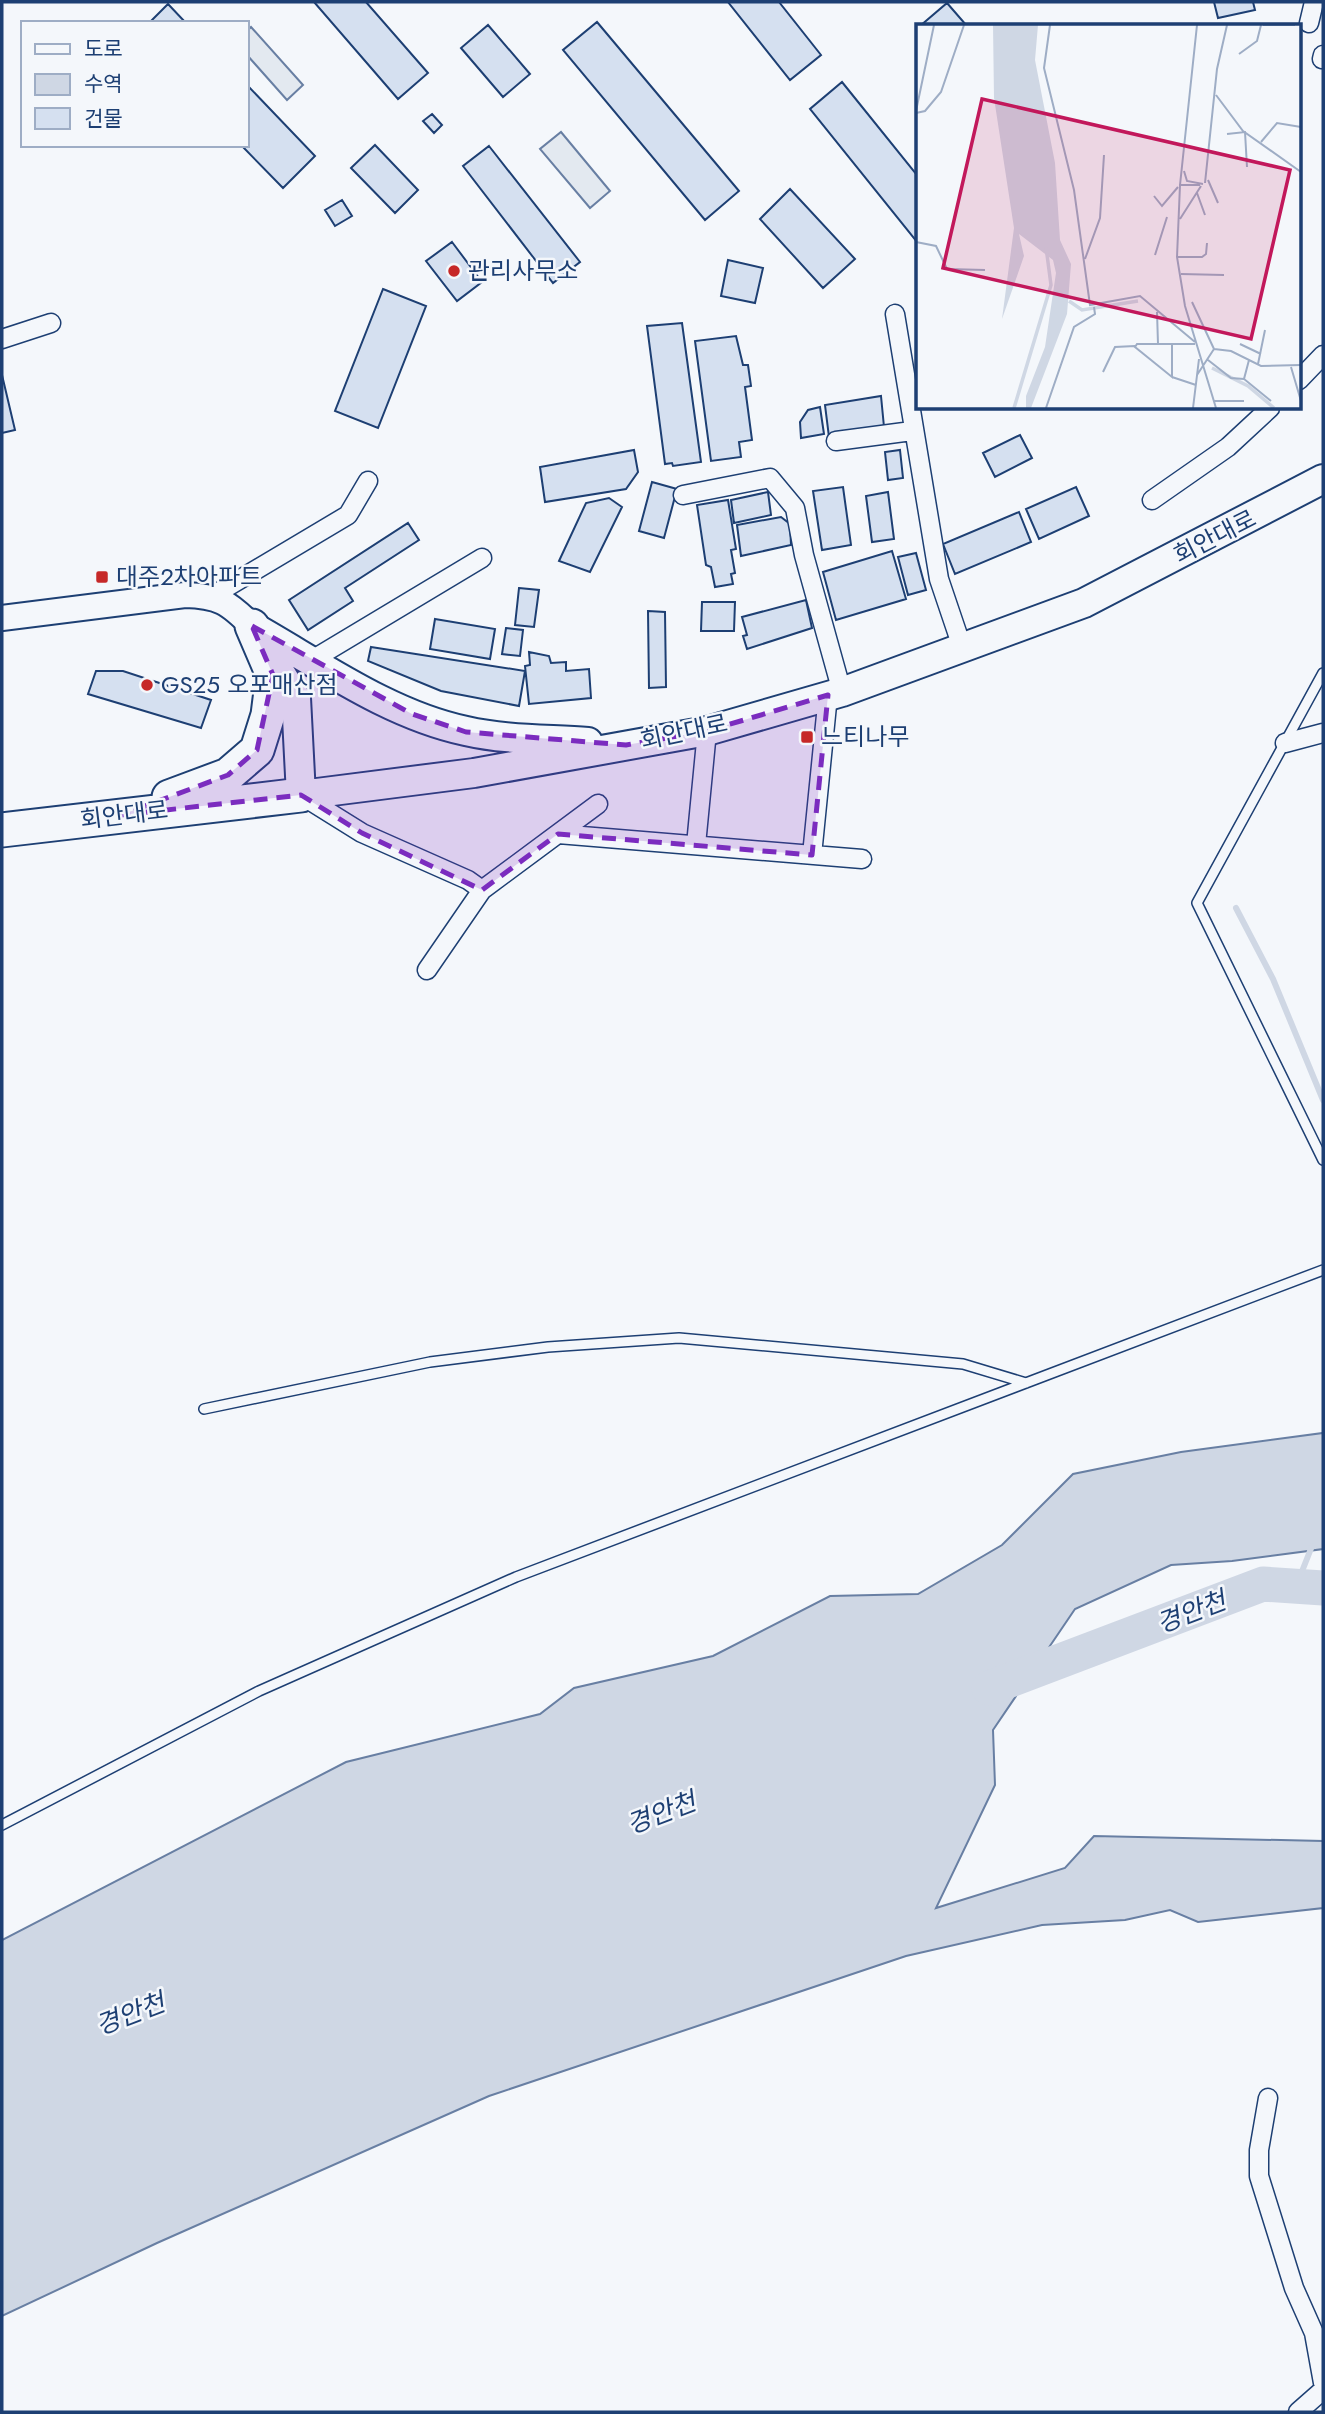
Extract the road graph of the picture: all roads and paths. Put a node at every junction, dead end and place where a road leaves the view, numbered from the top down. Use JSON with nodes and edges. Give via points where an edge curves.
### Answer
{"nodes":[{"id":1,"x":1314,"y":2,"type":"edge"},
{"id":2,"x":1309,"y":23,"type":"dead end"},
{"id":3,"x":895,"y":314,"type":"dead end"},
{"id":4,"x":51,"y":323,"type":"dead end"},
{"id":5,"x":2,"y":339,"type":"edge"},
{"id":6,"x":1323,"y":355,"type":"edge"},
{"id":7,"x":1300,"y":379,"type":"edge"},
{"id":8,"x":1268,"y":410,"type":"edge"},
{"id":9,"x":912,"y":431,"type":"junction"},
{"id":10,"x":836,"y":442,"type":"dead end"},
{"id":11,"x":1323,"y":480,"type":"edge"},
{"id":12,"x":368,"y":481,"type":"dead end"},
{"id":13,"x":683,"y":495,"type":"dead end"},
{"id":14,"x":1152,"y":500,"type":"dead end"},
{"id":15,"x":482,"y":558,"type":"dead end"},
{"id":16,"x":212,"y":596,"type":"junction"},
{"id":17,"x":2,"y":618,"type":"edge"},
{"id":18,"x":252,"y":626,"type":"junction"},
{"id":19,"x":963,"y":650,"type":"junction"},
{"id":20,"x":312,"y":660,"type":"junction"},
{"id":21,"x":1323,"y":673,"type":"edge"},
{"id":22,"x":835,"y":694,"type":"junction"},
{"id":23,"x":707,"y":731,"type":"junction"},
{"id":24,"x":1323,"y":733,"type":"edge"},
{"id":25,"x":1285,"y":743,"type":"junction"},
{"id":26,"x":626,"y":745,"type":"junction"},
{"id":27,"x":301,"y":795,"type":"junction"},
{"id":28,"x":598,"y":804,"type":"dead end"},
{"id":29,"x":121,"y":815,"type":"junction"},
{"id":30,"x":2,"y":830,"type":"edge"},
{"id":31,"x":558,"y":834,"type":"junction"},
{"id":32,"x":696,"y":845,"type":"junction"},
{"id":33,"x":812,"y":855,"type":"junction"},
{"id":34,"x":862,"y":859,"type":"dead end"},
{"id":35,"x":482,"y":890,"type":"junction"},
{"id":36,"x":426,"y":971,"type":"dead end"},
{"id":37,"x":1323,"y":1160,"type":"edge"},
{"id":38,"x":1323,"y":1270,"type":"edge"},
{"id":39,"x":1026,"y":1383,"type":"junction"},
{"id":40,"x":204,"y":1409,"type":"dead end"},
{"id":41,"x":2,"y":1825,"type":"edge"},
{"id":42,"x":1269,"y":2098,"type":"dead end"},
{"id":43,"x":1323,"y":2383,"type":"edge"},
{"id":44,"x":1323,"y":2390,"type":"edge"},
{"id":45,"x":1298,"y":2412,"type":"edge"}],
"edges":[{"from":1,"to":2,"type":"street"},
{"from":3,"to":9,"type":"street"},
{"from":4,"to":5,"type":"street"},
{"from":6,"to":7,"type":"street"},
{"from":8,"to":14,"type":"street","via":[[1228,447]]},
{"from":9,"to":10,"type":"street"},
{"from":9,"to":19,"type":"street","via":[[939,579]]},
{"from":11,"to":19,"type":"main road","name":"회안대로","via":[[1084,603]]},
{"from":12,"to":16,"type":"street","via":[[348,515]]},
{"from":13,"to":22,"type":"street","via":[[770,478],[795,508]]},
{"from":15,"to":20,"type":"street"},
{"from":16,"to":17,"type":"street","via":[[185,595]]},
{"from":16,"to":18,"type":"street","via":[[233,607]]},
{"from":18,"to":20,"type":"main road"},
{"from":18,"to":27,"type":"main road","via":[[296,698]]},
{"from":18,"to":29,"type":"highway","via":[[273,675],[257,750],[228,775]]},
{"from":19,"to":22,"type":"main road","name":"회안대로"},
{"from":20,"to":26,"type":"main road","via":[[412,714],[466,732]]},
{"from":21,"to":25,"type":"lane"},
{"from":22,"to":23,"type":"main road","name":"회안대로"},
{"from":22,"to":33,"type":"street"},
{"from":23,"to":26,"type":"main road","name":"회안대로"},
{"from":23,"to":32,"type":"street"},
{"from":24,"to":25,"type":"street"},
{"from":25,"to":37,"type":"lane","via":[[1198,903]]},
{"from":26,"to":27,"type":"main road","name":"회안대로","via":[[474,773]]},
{"from":27,"to":29,"type":"highway","name":"회안대로"},
{"from":27,"to":35,"type":"street","via":[[362,833]]},
{"from":28,"to":31,"type":"street"},
{"from":29,"to":30,"type":"highway","name":"회안대로"},
{"from":31,"to":32,"type":"street"},
{"from":31,"to":35,"type":"street"},
{"from":32,"to":33,"type":"street"},
{"from":33,"to":34,"type":"street"},
{"from":35,"to":36,"type":"street"},
{"from":38,"to":39,"type":"lane"},
{"from":39,"to":40,"type":"lane","via":[[963,1364],[679,1338],[548,1347],[430,1362]]},
{"from":39,"to":41,"type":"lane","via":[[516,1577],[259,1691]]},
{"from":42,"to":43,"type":"street","via":[[1259,2176],[1294,2288],[1314,2333]]},
{"from":44,"to":45,"type":"street"}]}
